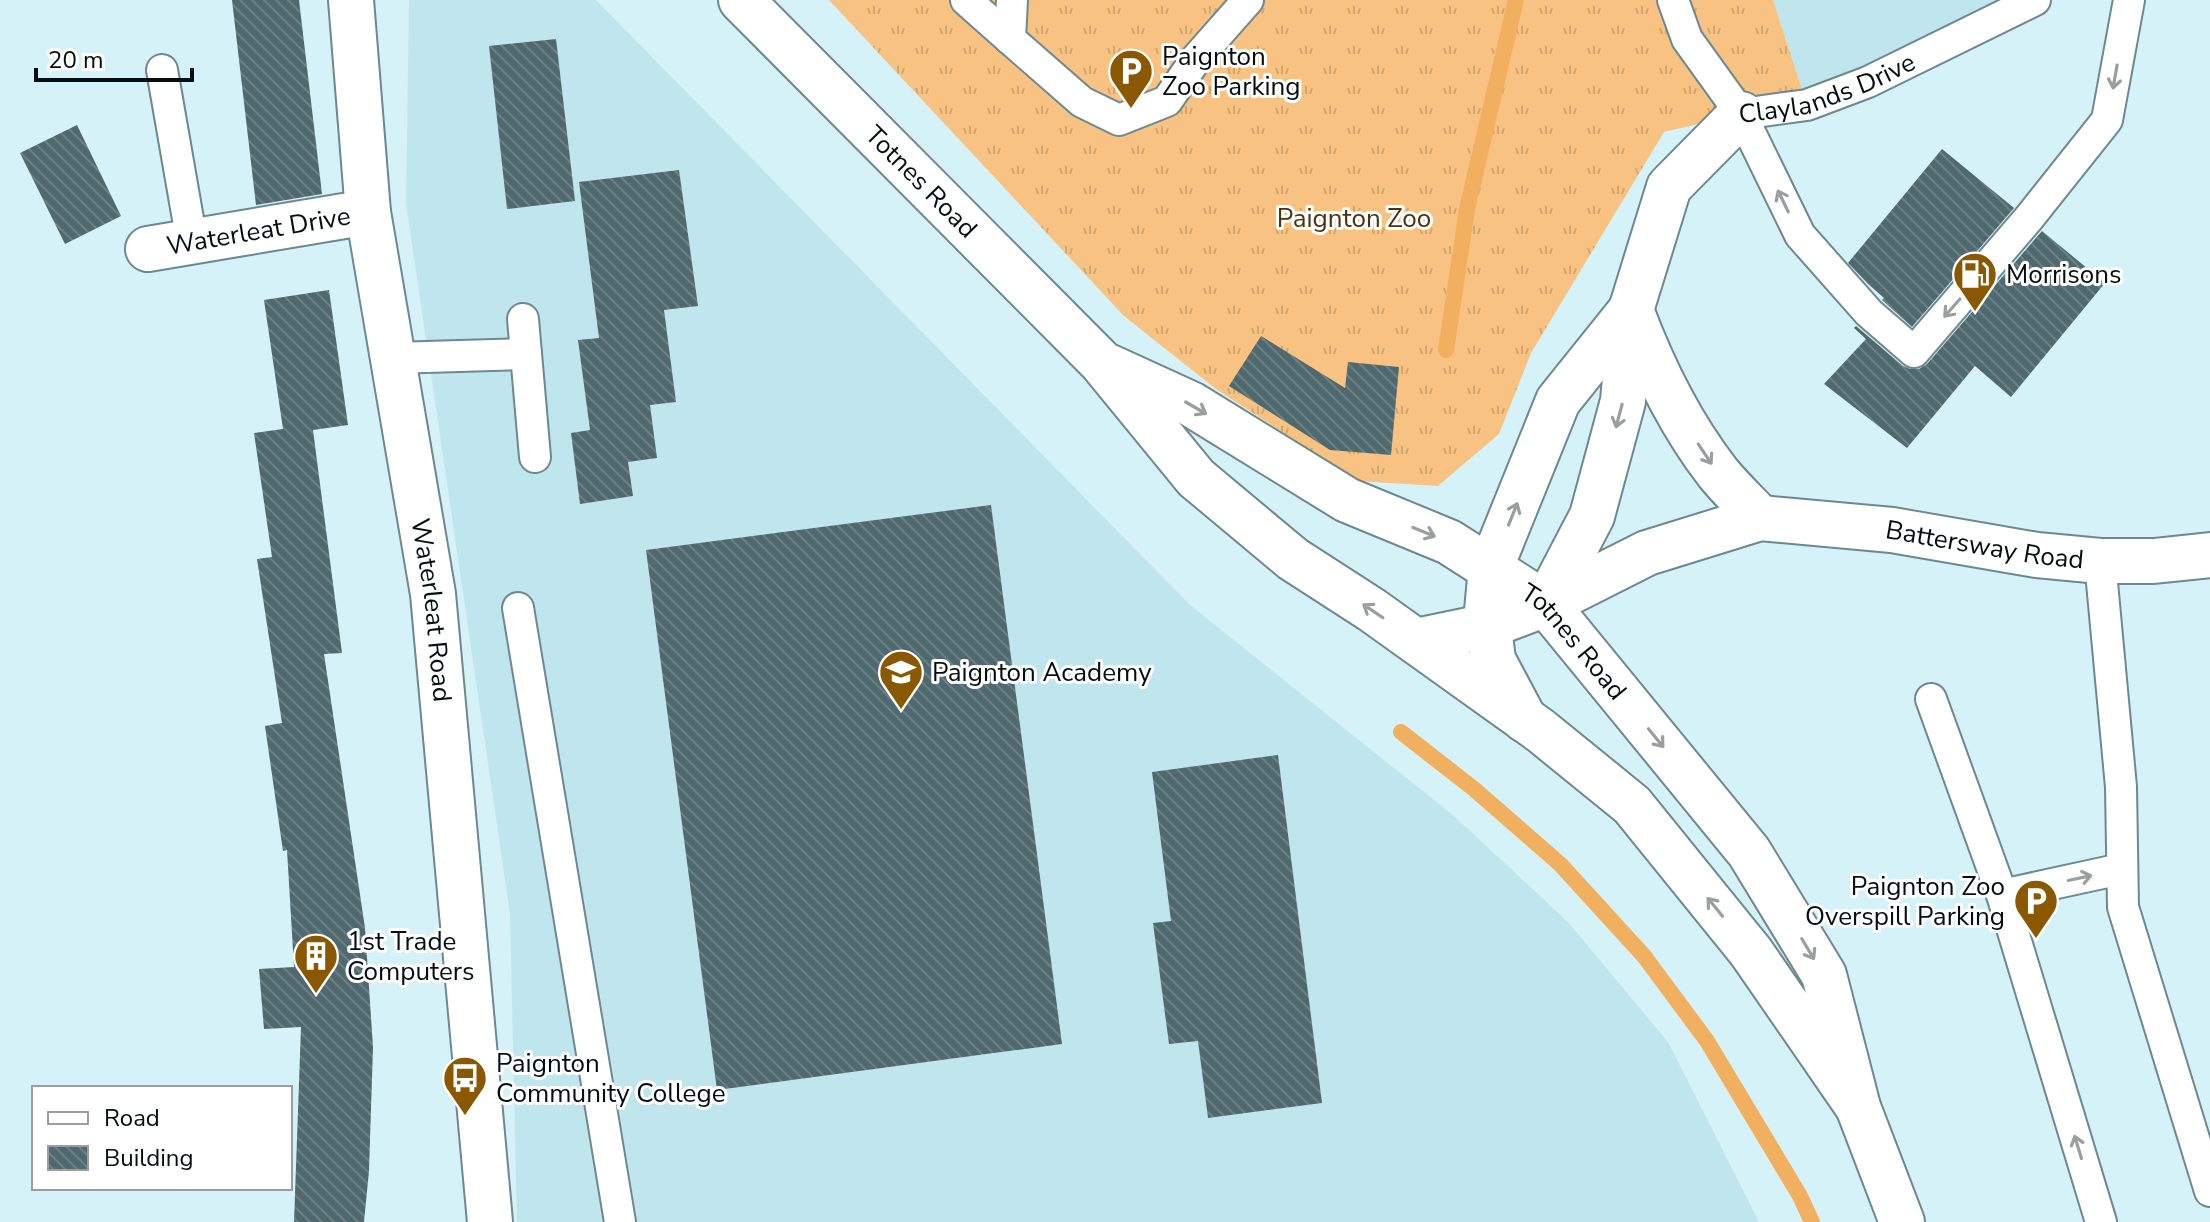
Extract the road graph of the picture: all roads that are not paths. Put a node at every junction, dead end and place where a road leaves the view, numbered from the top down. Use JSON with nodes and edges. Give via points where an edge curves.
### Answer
{"nodes":[{"id":1,"x":351,"y":0,"type":"edge"},
{"id":2,"x":741,"y":0,"type":"edge"},
{"id":3,"x":966,"y":0,"type":"edge"},
{"id":4,"x":1012,"y":0,"type":"edge"},
{"id":5,"x":1248,"y":0,"type":"edge"},
{"id":6,"x":1673,"y":0,"type":"edge"},
{"id":7,"x":2035,"y":0,"type":"edge"},
{"id":8,"x":2129,"y":0,"type":"edge"},
{"id":9,"x":1010,"y":39,"type":"junction"},
{"id":10,"x":162,"y":70,"type":"dead end"},
{"id":11,"x":1741,"y":114,"type":"junction"},
{"id":12,"x":368,"y":212,"type":"junction"},
{"id":13,"x":192,"y":242,"type":"junction"},
{"id":14,"x":148,"y":249,"type":"dead end"},
{"id":15,"x":1631,"y":310,"type":"junction"},
{"id":16,"x":523,"y":319,"type":"dead end"},
{"id":17,"x":525,"y":354,"type":"junction"},
{"id":18,"x":392,"y":358,"type":"junction"},
{"id":19,"x":1101,"y":362,"type":"junction"},
{"id":20,"x":535,"y":457,"type":"dead end"},
{"id":21,"x":1760,"y":518,"type":"junction"},
{"id":22,"x":2210,"y":555,"type":"edge"},
{"id":23,"x":2100,"y":561,"type":"junction"},
{"id":24,"x":1491,"y":567,"type":"junction"},
{"id":25,"x":1546,"y":604,"type":"junction"},
{"id":26,"x":518,"y":608,"type":"dead end"},
{"id":27,"x":1488,"y":626,"type":"junction"},
{"id":28,"x":1416,"y":641,"type":"junction"},
{"id":29,"x":1931,"y":699,"type":"dead end"},
{"id":30,"x":1525,"y":720,"type":"junction"},
{"id":31,"x":2121,"y":869,"type":"junction"},
{"id":32,"x":2002,"y":895,"type":"junction"},
{"id":33,"x":1858,"y":1107,"type":"junction"},
{"id":34,"x":2210,"y":1191,"type":"edge"},
{"id":35,"x":490,"y":1222,"type":"edge"},
{"id":36,"x":620,"y":1222,"type":"edge"},
{"id":37,"x":1902,"y":1222,"type":"edge"},
{"id":38,"x":2101,"y":1222,"type":"edge"}],
"edges":[{"from":1,"to":12,"type":"street","name":"Waterleat Road"},
{"from":2,"to":19,"type":"street","name":"Totnes Road"},
{"from":3,"to":9,"type":"lane"},
{"from":4,"to":9,"type":"lane"},
{"from":5,"to":9,"type":"lane","via":[[1167,101],[1119,120],[1082,102]]},
{"from":6,"to":11,"type":"lane","via":[[1687,39]]},
{"from":7,"to":11,"type":"lane","name":"Claylands Drive","via":[[1868,82],[1807,105]]},
{"from":8,"to":11,"type":"lane","one_way":true,"via":[[2107,120],[1914,352],[1869,313],[1800,235]]},
{"from":10,"to":13,"type":"lane"},
{"from":11,"to":15,"type":"street","name":"Claylands Drive","via":[[1669,187]]},
{"from":12,"to":13,"type":"street","name":"Waterleat Drive"},
{"from":12,"to":18,"type":"street","name":"Waterleat Road"},
{"from":13,"to":14,"type":"street","name":"Waterleat Drive"},
{"from":15,"to":21,"type":"street","one_way":true,"via":[[1650,363],[1674,406],[1718,473]]},
{"from":24,"to":15,"type":"street","one_way":true,"via":[[1558,401]]},
{"from":15,"to":25,"type":"street","one_way":true,"via":[[1623,401],[1592,516]]},
{"from":16,"to":17,"type":"lane"},
{"from":17,"to":18,"type":"lane"},
{"from":17,"to":20,"type":"lane"},
{"from":18,"to":35,"type":"street","name":"Waterleat Road","via":[[433,594]]},
{"from":19,"to":24,"type":"street","name":"Totnes Road","one_way":true,"via":[[1191,404],[1347,500],[1449,542]]},
{"from":28,"to":19,"type":"street","name":"Totnes Road","one_way":true,"via":[[1293,559],[1196,478]]},
{"from":21,"to":23,"type":"street","name":"Battersway Road","via":[[1892,530]]},
{"from":21,"to":25,"type":"street","name":"Battersway Road","via":[[1647,553]]},
{"from":22,"to":23,"type":"street","name":"Battersway Road"},
{"from":23,"to":31,"type":"lane","via":[[2121,787]]},
{"from":24,"to":25,"type":"street","name":"Totnes Road"},
{"from":24,"to":27,"type":"street"},
{"from":25,"to":27,"type":"street","name":"Battersway Road"},
{"from":25,"to":33,"type":"street","name":"Totnes Road","one_way":true,"via":[[1749,852],[1824,975]]},
{"from":26,"to":36,"type":"lane"},
{"from":27,"to":28,"type":"street","name":"Battersway Road"},
{"from":27,"to":30,"type":"street","via":[[1493,660]]},
{"from":28,"to":30,"type":"street","name":"Totnes Road"},
{"from":29,"to":32,"type":"lane"},
{"from":33,"to":30,"type":"street","name":"Totnes Road","one_way":true,"via":[[1751,952],[1632,805]]},
{"from":32,"to":31,"type":"lane","one_way":true},
{"from":31,"to":34,"type":"lane","via":[[2123,907]]},
{"from":38,"to":32,"type":"lane","one_way":true},
{"from":33,"to":37,"type":"street","name":"Totnes Road"}]}
